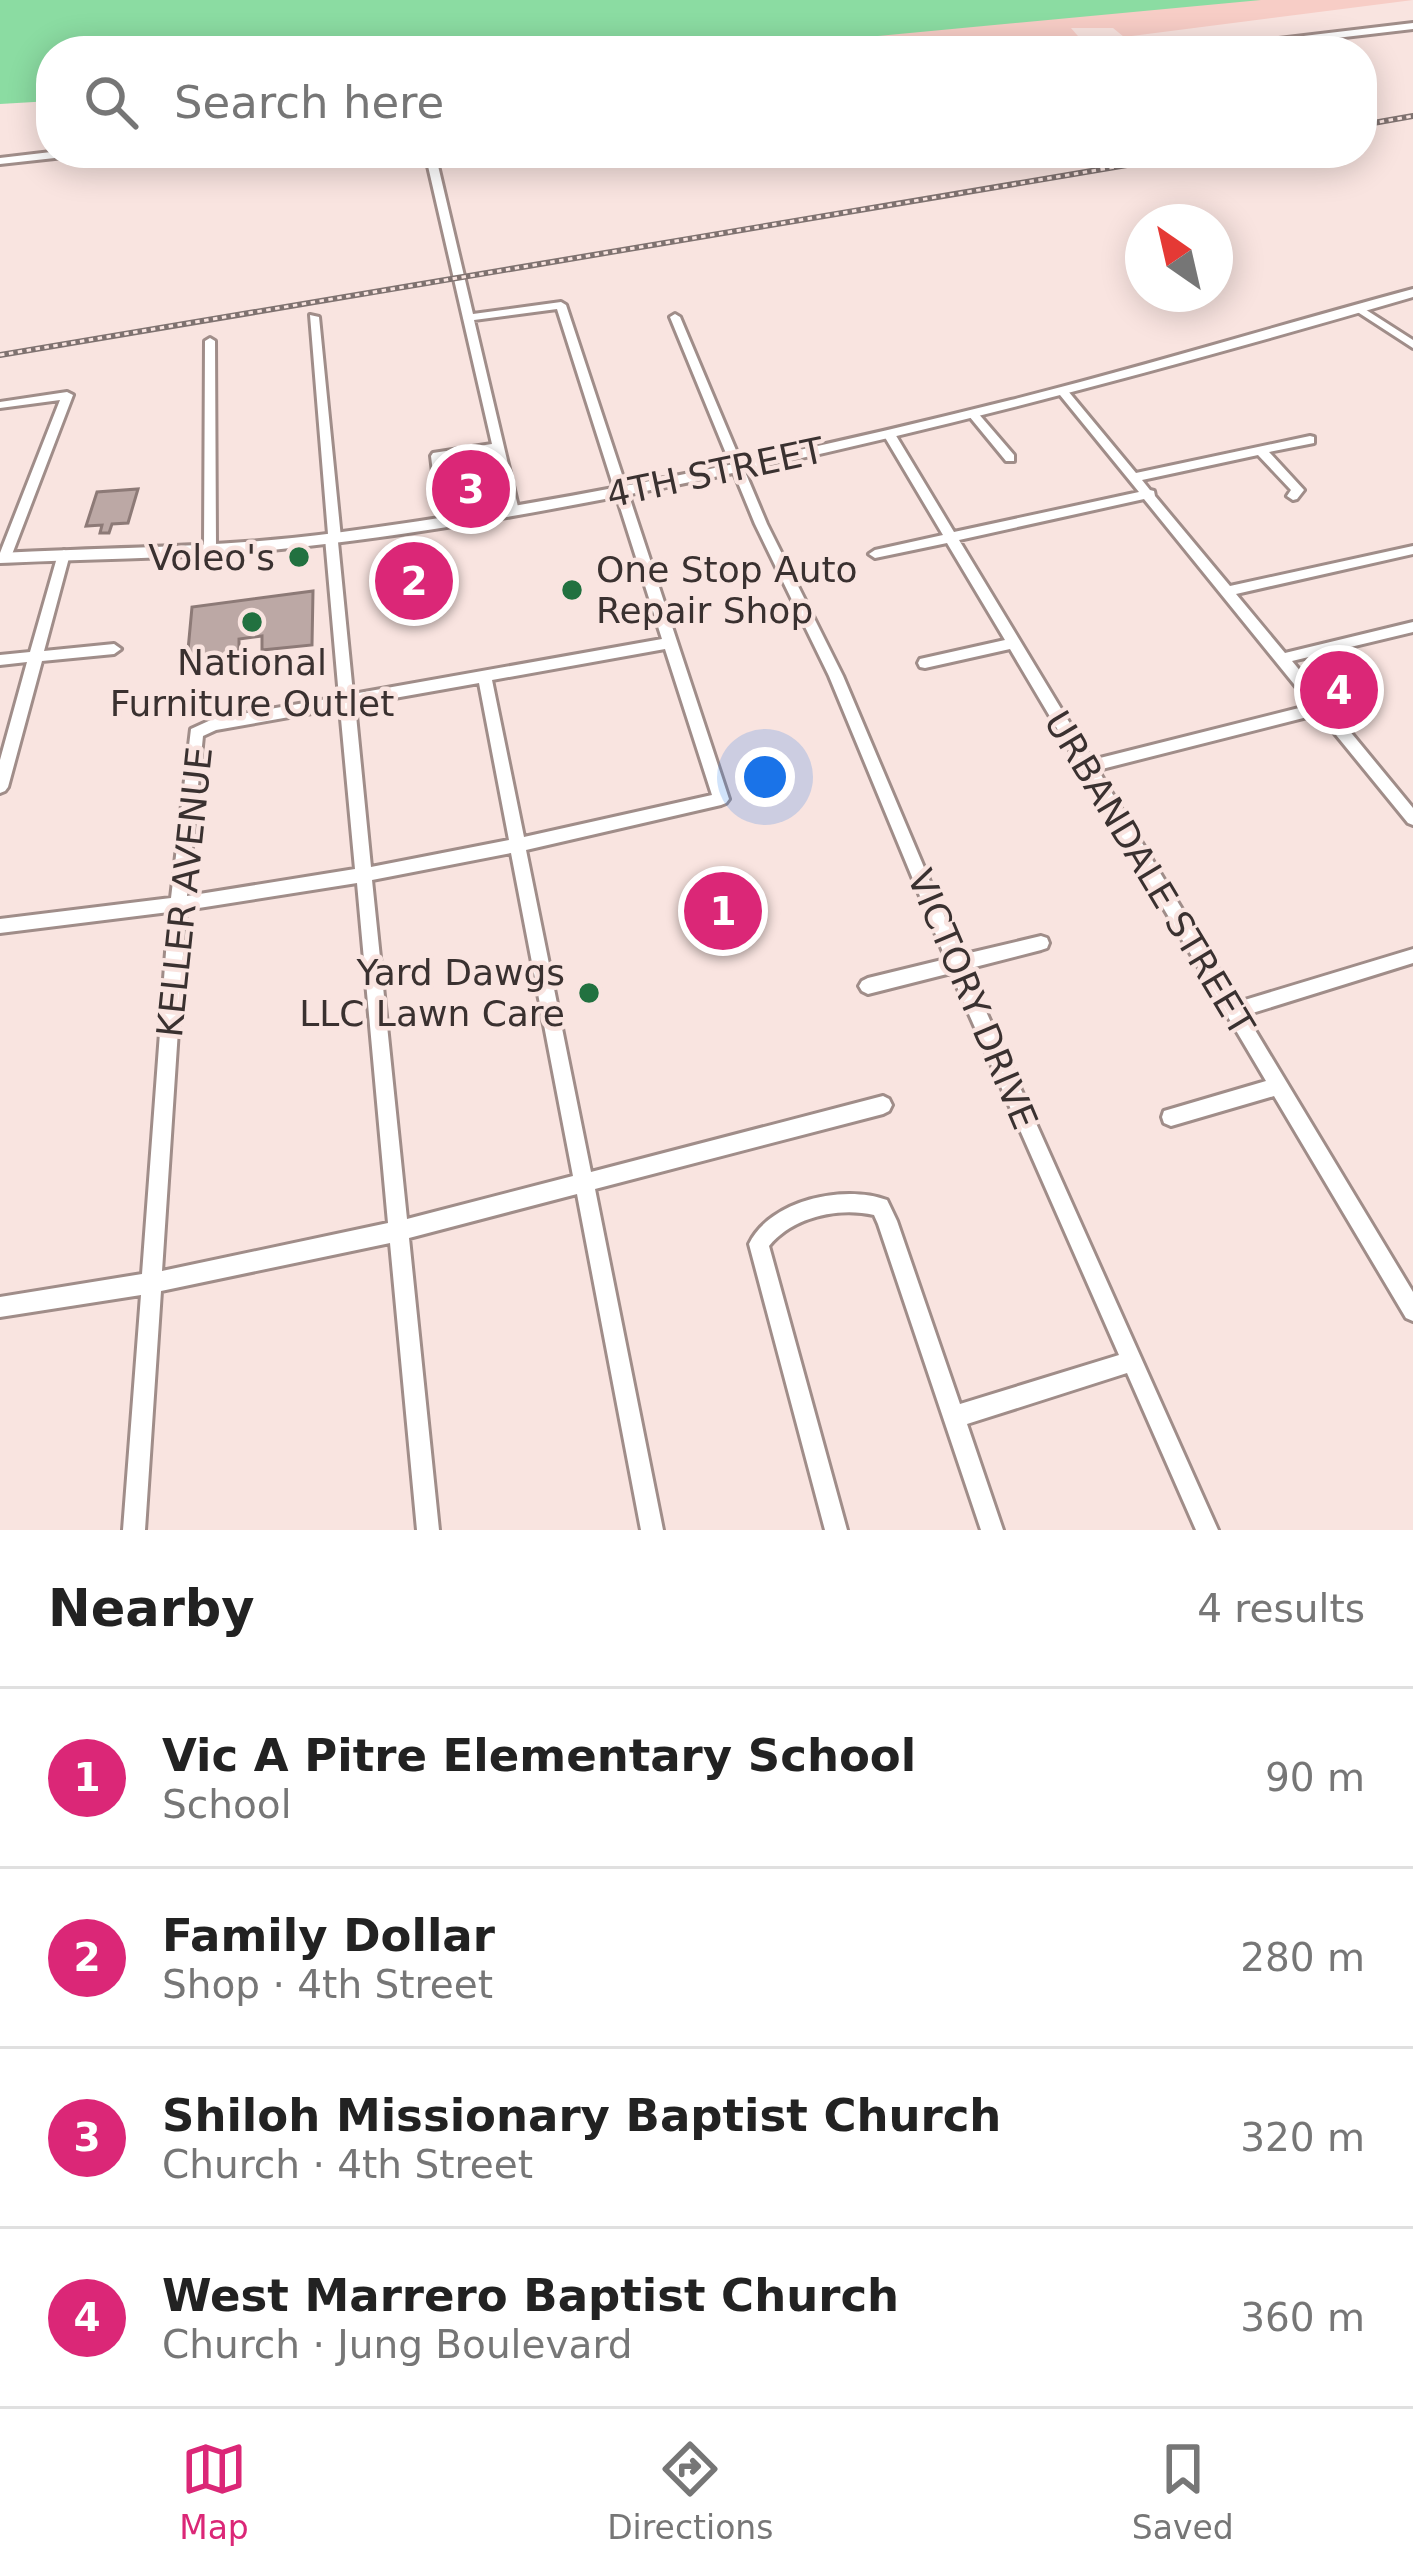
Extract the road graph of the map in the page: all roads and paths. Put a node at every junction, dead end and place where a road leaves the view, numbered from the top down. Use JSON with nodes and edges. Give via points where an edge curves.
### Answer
{"nodes":[{"id":1,"x":1413,"y":26,"type":"edge"},
{"id":2,"x":1329,"y":36,"type":"edge"},
{"id":3,"x":36,"y":157,"type":"edge"},
{"id":4,"x":0,"y":161,"type":"edge"},
{"id":5,"x":433,"y":168,"type":"edge"},
{"id":6,"x":1412,"y":295,"type":"edge"},
{"id":7,"x":1360,"y":309,"type":"junction"},
{"id":8,"x":314,"y":317,"type":"dead end"},
{"id":9,"x":675,"y":317,"type":"dead end"},
{"id":10,"x":468,"y":318,"type":"junction"},
{"id":11,"x":210,"y":341,"type":"dead end"},
{"id":12,"x":1413,"y":345,"type":"edge"},
{"id":13,"x":1064,"y":393,"type":"junction"},
{"id":14,"x":0,"y":405,"type":"edge"},
{"id":15,"x":973,"y":414,"type":"junction"},
{"id":16,"x":889,"y":434,"type":"junction"},
{"id":17,"x":1310,"y":440,"type":"dead end"},
{"id":18,"x":499,"y":446,"type":"junction"},
{"id":19,"x":1261,"y":451,"type":"junction"},
{"id":20,"x":1010,"y":458,"type":"dead end"},
{"id":21,"x":738,"y":468,"type":"junction"},
{"id":22,"x":1136,"y":477,"type":"junction"},
{"id":23,"x":624,"y":492,"type":"junction"},
{"id":24,"x":1150,"y":494,"type":"junction"},
{"id":25,"x":1293,"y":496,"type":"dead end"},
{"id":26,"x":513,"y":511,"type":"junction"},
{"id":27,"x":446,"y":521,"type":"junction"},
{"id":28,"x":333,"y":538,"type":"junction"},
{"id":29,"x":950,"y":539,"type":"junction"},
{"id":30,"x":210,"y":547,"type":"junction"},
{"id":31,"x":1413,"y":550,"type":"edge"},
{"id":32,"x":64,"y":554,"type":"junction"},
{"id":33,"x":875,"y":554,"type":"dead end"},
{"id":34,"x":3,"y":558,"type":"edge"},
{"id":35,"x":1228,"y":591,"type":"junction"},
{"id":36,"x":1413,"y":627,"type":"edge"},
{"id":37,"x":669,"y":644,"type":"junction"},
{"id":38,"x":1011,"y":644,"type":"junction"},
{"id":39,"x":114,"y":649,"type":"dead end"},
{"id":40,"x":37,"y":656,"type":"junction"},
{"id":41,"x":1284,"y":658,"type":"junction"},
{"id":42,"x":0,"y":660,"type":"edge"},
{"id":43,"x":925,"y":663,"type":"dead end"},
{"id":44,"x":485,"y":679,"type":"junction"},
{"id":45,"x":347,"y":704,"type":"junction"},
{"id":46,"x":1321,"y":707,"type":"junction"},
{"id":47,"x":1086,"y":767,"type":"junction"},
{"id":48,"x":0,"y":788,"type":"edge"},
{"id":49,"x":1413,"y":819,"type":"edge"},
{"id":50,"x":519,"y":845,"type":"junction"},
{"id":51,"x":363,"y":878,"type":"junction"},
{"id":52,"x":178,"y":908,"type":"junction"},
{"id":53,"x":0,"y":926,"type":"edge"},
{"id":54,"x":1041,"y":943,"type":"dead end"},
{"id":55,"x":1413,"y":956,"type":"edge"},
{"id":56,"x":957,"y":964,"type":"junction"},
{"id":57,"x":868,"y":986,"type":"dead end"},
{"id":58,"x":1234,"y":1011,"type":"junction"},
{"id":59,"x":1280,"y":1086,"type":"junction"},
{"id":60,"x":883,"y":1106,"type":"dead end"},
{"id":61,"x":1172,"y":1117,"type":"dead end"},
{"id":62,"x":584,"y":1183,"type":"junction"},
{"id":63,"x":399,"y":1231,"type":"junction"},
{"id":64,"x":152,"y":1283,"type":"junction"},
{"id":65,"x":0,"y":1307,"type":"edge"},
{"id":66,"x":1413,"y":1311,"type":"edge"},
{"id":67,"x":1132,"y":1361,"type":"junction"},
{"id":68,"x":954,"y":1417,"type":"junction"},
{"id":69,"x":134,"y":1530,"type":"edge"},
{"id":70,"x":428,"y":1530,"type":"edge"},
{"id":71,"x":652,"y":1530,"type":"edge"},
{"id":72,"x":836,"y":1530,"type":"edge"},
{"id":73,"x":992,"y":1530,"type":"edge"},
{"id":74,"x":1207,"y":1530,"type":"edge"}],
"edges":[{"from":1,"to":2,"type":"main road"},
{"from":3,"to":4,"type":"main road"},
{"from":5,"to":10,"type":"street"},
{"from":6,"to":7,"type":"main road","name":"4TH STREET"},
{"from":7,"to":12,"type":"street"},
{"from":7,"to":13,"type":"main road","name":"4TH STREET"},
{"from":8,"to":28,"type":"street"},
{"from":9,"to":21,"type":"street","name":"VICTORY DRIVE"},
{"from":10,"to":18,"type":"street"},
{"from":10,"to":23,"type":"street","via":[[561,305]]},
{"from":11,"to":30,"type":"street"},
{"from":13,"to":15,"type":"main road","name":"4TH STREET"},
{"from":13,"to":22,"type":"street"},
{"from":14,"to":34,"type":"street","via":[[67,395]]},
{"from":15,"to":16,"type":"main road","name":"4TH STREET"},
{"from":15,"to":20,"type":"street"},
{"from":16,"to":21,"type":"main road","name":"4TH STREET"},
{"from":16,"to":29,"type":"street","name":"URBANDALE STREET"},
{"from":17,"to":19,"type":"street"},
{"from":18,"to":26,"type":"street"},
{"from":18,"to":27,"type":"street","via":[[437,456]]},
{"from":19,"to":22,"type":"street"},
{"from":19,"to":25,"type":"street","via":[[1298,490]]},
{"from":21,"to":23,"type":"main road","name":"4TH STREET"},
{"from":21,"to":56,"type":"street","name":"VICTORY DRIVE"},
{"from":22,"to":24,"type":"street"},
{"from":23,"to":26,"type":"main road","name":"4TH STREET"},
{"from":23,"to":37,"type":"street"},
{"from":24,"to":29,"type":"street"},
{"from":24,"to":35,"type":"street"},
{"from":26,"to":27,"type":"main road","name":"4TH STREET"},
{"from":27,"to":28,"type":"main road","name":"4TH STREET"},
{"from":28,"to":30,"type":"main road","name":"4TH STREET"},
{"from":28,"to":45,"type":"street"},
{"from":29,"to":33,"type":"street"},
{"from":29,"to":38,"type":"street","name":"URBANDALE STREET"},
{"from":30,"to":32,"type":"main road","name":"4TH STREET"},
{"from":31,"to":35,"type":"street"},
{"from":32,"to":34,"type":"main road","name":"4TH STREET"},
{"from":32,"to":40,"type":"street"},
{"from":35,"to":41,"type":"street"},
{"from":36,"to":41,"type":"street"},
{"from":37,"to":44,"type":"street","name":"KELLER AVENUE"},
{"from":37,"to":50,"type":"street","via":[[722,800]]},
{"from":38,"to":43,"type":"street"},
{"from":38,"to":47,"type":"street","name":"URBANDALE STREET"},
{"from":39,"to":40,"type":"street"},
{"from":40,"to":42,"type":"street"},
{"from":40,"to":48,"type":"street"},
{"from":41,"to":46,"type":"street"},
{"from":44,"to":45,"type":"street","name":"KELLER AVENUE"},
{"from":44,"to":50,"type":"street"},
{"from":45,"to":51,"type":"street"},
{"from":45,"to":52,"type":"street","name":"KELLER AVENUE","via":[[196,733]]},
{"from":46,"to":47,"type":"street"},
{"from":46,"to":49,"type":"street"},
{"from":47,"to":58,"type":"street","name":"URBANDALE STREET"},
{"from":50,"to":51,"type":"street"},
{"from":50,"to":62,"type":"street"},
{"from":51,"to":52,"type":"street"},
{"from":51,"to":63,"type":"street"},
{"from":52,"to":53,"type":"street"},
{"from":52,"to":64,"type":"street","name":"KELLER AVENUE"},
{"from":54,"to":56,"type":"street"},
{"from":55,"to":58,"type":"street"},
{"from":56,"to":57,"type":"street"},
{"from":56,"to":67,"type":"street","name":"VICTORY DRIVE"},
{"from":58,"to":59,"type":"street","name":"URBANDALE STREET"},
{"from":59,"to":61,"type":"street"},
{"from":59,"to":66,"type":"street","name":"URBANDALE STREET"},
{"from":60,"to":62,"type":"street"},
{"from":62,"to":63,"type":"street"},
{"from":62,"to":71,"type":"street"},
{"from":63,"to":64,"type":"street"},
{"from":63,"to":70,"type":"street"},
{"from":64,"to":65,"type":"street"},
{"from":64,"to":69,"type":"street","name":"KELLER AVENUE"},
{"from":67,"to":68,"type":"street"},
{"from":67,"to":74,"type":"street","name":"VICTORY DRIVE"},
{"from":68,"to":72,"type":"street","via":[[880,1207],[858,1198],[776,1222],[762,1235],[760,1256]]},
{"from":68,"to":73,"type":"street"}]}
